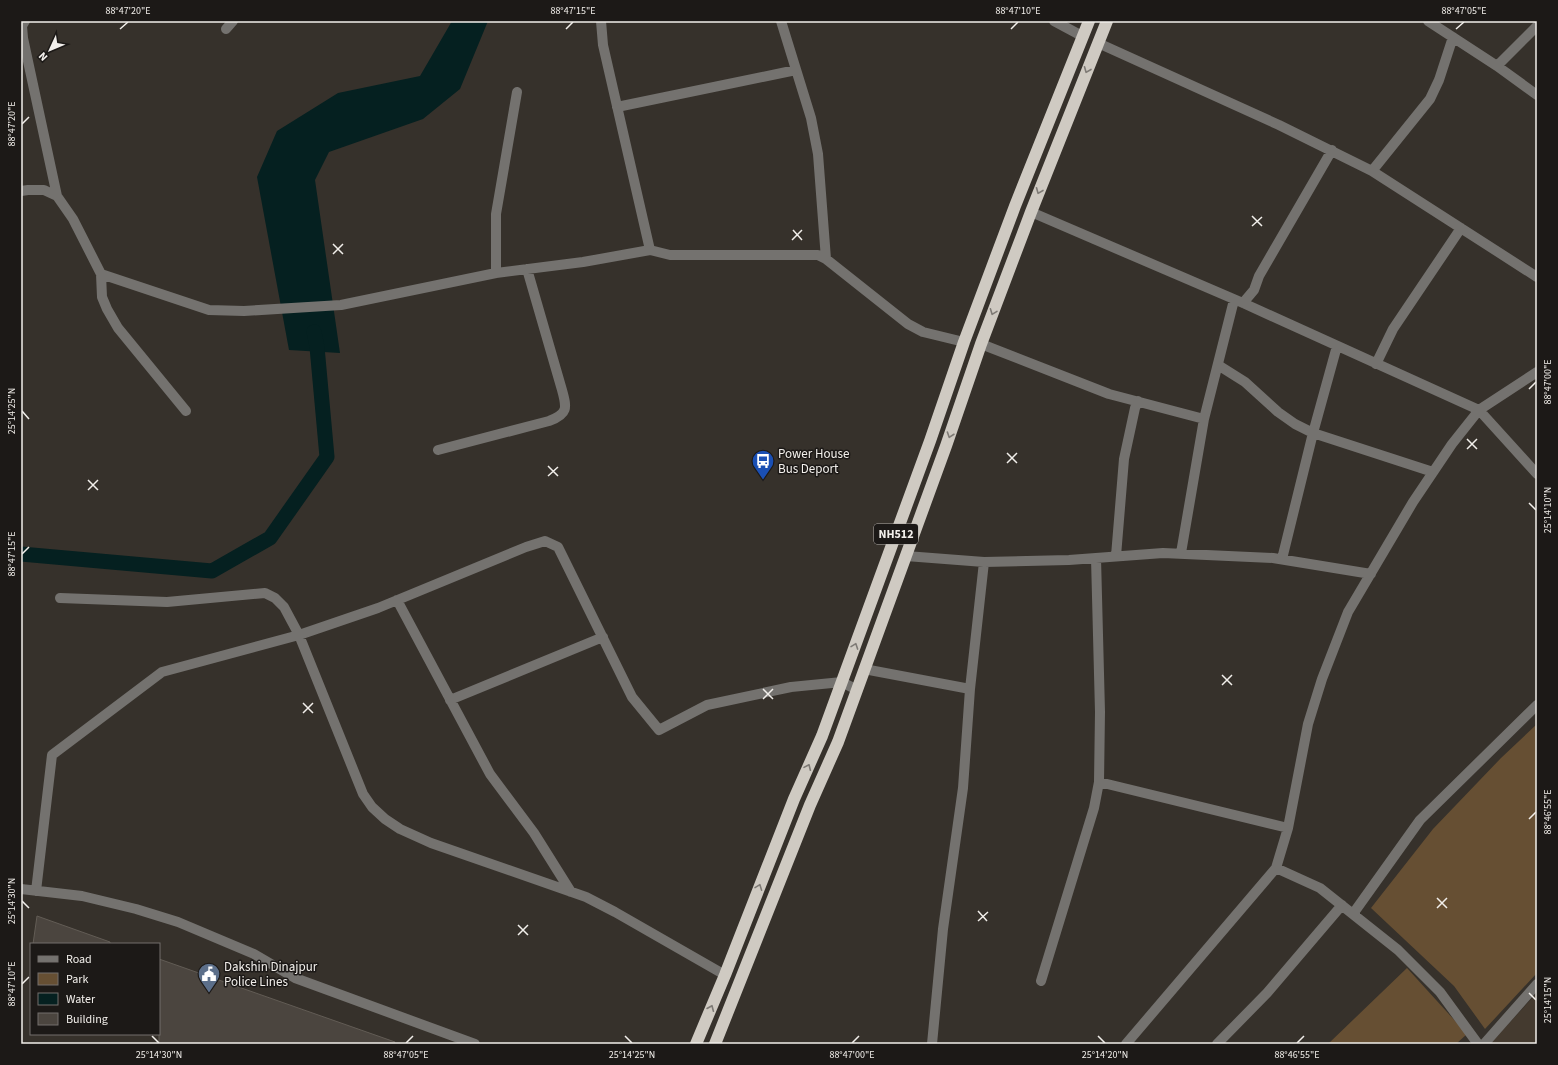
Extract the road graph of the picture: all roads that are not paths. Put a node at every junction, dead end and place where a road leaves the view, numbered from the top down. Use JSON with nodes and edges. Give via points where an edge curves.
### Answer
{"nodes":[{"id":1,"x":24,"y":21,"type":"edge"},
{"id":2,"x":233,"y":21,"type":"edge"},
{"id":3,"x":602,"y":21,"type":"edge"},
{"id":4,"x":781,"y":21,"type":"edge"},
{"id":5,"x":1054,"y":21,"type":"edge"},
{"id":6,"x":1089,"y":21,"type":"edge"},
{"id":7,"x":1106,"y":21,"type":"edge"},
{"id":8,"x":1428,"y":21,"type":"edge"},
{"id":9,"x":1537,"y":26,"type":"edge"},
{"id":10,"x":226,"y":29,"type":"dead end"},
{"id":11,"x":1082,"y":36,"type":"junction"},
{"id":12,"x":1453,"y":37,"type":"junction"},
{"id":13,"x":1098,"y":43,"type":"junction"},
{"id":14,"x":1497,"y":66,"type":"junction"},
{"id":15,"x":796,"y":70,"type":"junction"},
{"id":16,"x":516,"y":92,"type":"dead end"},
{"id":17,"x":1537,"y":96,"type":"edge"},
{"id":18,"x":617,"y":107,"type":"junction"},
{"id":19,"x":1332,"y":150,"type":"junction"},
{"id":20,"x":1372,"y":171,"type":"junction"},
{"id":21,"x":21,"y":191,"type":"edge"},
{"id":22,"x":57,"y":196,"type":"junction"},
{"id":23,"x":1031,"y":212,"type":"junction"},
{"id":24,"x":1461,"y":228,"type":"junction"},
{"id":25,"x":650,"y":250,"type":"junction"},
{"id":26,"x":826,"y":259,"type":"junction"},
{"id":27,"x":527,"y":269,"type":"junction"},
{"id":28,"x":496,"y":273,"type":"junction"},
{"id":29,"x":100,"y":274,"type":"junction"},
{"id":30,"x":1537,"y":277,"type":"edge"},
{"id":31,"x":1238,"y":301,"type":"junction"},
{"id":32,"x":964,"y":342,"type":"junction"},
{"id":33,"x":981,"y":344,"type":"junction"},
{"id":34,"x":1337,"y":346,"type":"junction"},
{"id":35,"x":1376,"y":364,"type":"junction"},
{"id":36,"x":1218,"y":365,"type":"junction"},
{"id":37,"x":1537,"y":372,"type":"edge"},
{"id":38,"x":1138,"y":401,"type":"junction"},
{"id":39,"x":1479,"y":410,"type":"junction"},
{"id":40,"x":186,"y":411,"type":"dead end"},
{"id":41,"x":1204,"y":418,"type":"junction"},
{"id":42,"x":1313,"y":433,"type":"junction"},
{"id":43,"x":438,"y":450,"type":"dead end"},
{"id":44,"x":1433,"y":472,"type":"junction"},
{"id":45,"x":1537,"y":474,"type":"edge"},
{"id":46,"x":1181,"y":553,"type":"junction"},
{"id":47,"x":906,"y":556,"type":"junction"},
{"id":48,"x":1116,"y":556,"type":"junction"},
{"id":49,"x":1096,"y":558,"type":"junction"},
{"id":50,"x":1282,"y":559,"type":"junction"},
{"id":51,"x":984,"y":562,"type":"junction"},
{"id":52,"x":1371,"y":574,"type":"junction"},
{"id":53,"x":60,"y":598,"type":"dead end"},
{"id":54,"x":397,"y":600,"type":"junction"},
{"id":55,"x":299,"y":635,"type":"junction"},
{"id":56,"x":602,"y":637,"type":"junction"},
{"id":57,"x":864,"y":669,"type":"junction"},
{"id":58,"x":842,"y":682,"type":"junction"},
{"id":59,"x":970,"y":689,"type":"junction"},
{"id":60,"x":857,"y":690,"type":"junction"},
{"id":61,"x":450,"y":700,"type":"junction"},
{"id":62,"x":1537,"y":705,"type":"edge"},
{"id":63,"x":1099,"y":782,"type":"junction"},
{"id":64,"x":1288,"y":828,"type":"junction"},
{"id":65,"x":1276,"y":868,"type":"junction"},
{"id":66,"x":21,"y":889,"type":"edge"},
{"id":67,"x":36,"y":891,"type":"junction"},
{"id":68,"x":571,"y":892,"type":"junction"},
{"id":69,"x":1342,"y":905,"type":"junction"},
{"id":70,"x":1355,"y":915,"type":"junction"},
{"id":71,"x":725,"y":976,"type":"junction"},
{"id":72,"x":1041,"y":981,"type":"dead end"},
{"id":73,"x":1537,"y":984,"type":"edge"},
{"id":74,"x":475,"y":1044,"type":"edge"},
{"id":75,"x":696,"y":1044,"type":"edge"},
{"id":76,"x":715,"y":1044,"type":"edge"},
{"id":77,"x":932,"y":1044,"type":"edge"},
{"id":78,"x":1126,"y":1044,"type":"edge"},
{"id":79,"x":1217,"y":1044,"type":"edge"},
{"id":80,"x":1478,"y":1044,"type":"edge"},
{"id":81,"x":1484,"y":1044,"type":"edge"}],
"edges":[{"from":1,"to":22,"type":"street","via":[[23,38]]},
{"from":2,"to":10,"type":"street"},
{"from":3,"to":18,"type":"street","via":[[603,45]]},
{"from":4,"to":15,"type":"street"},
{"from":5,"to":11,"type":"street"},
{"from":6,"to":11,"type":"highway","number":"NH512"},
{"from":7,"to":13,"type":"highway","number":"NH512"},
{"from":8,"to":12,"type":"street"},
{"from":9,"to":14,"type":"street"},
{"from":11,"to":32,"type":"highway","number":"NH512"},
{"from":12,"to":14,"type":"street"},
{"from":12,"to":20,"type":"street","via":[[1430,99]]},
{"from":13,"to":19,"type":"street"},
{"from":13,"to":23,"type":"highway","number":"NH512","one_way":true},
{"from":14,"to":17,"type":"street"},
{"from":15,"to":18,"type":"street"},
{"from":15,"to":26,"type":"street","via":[[811,118],[818,154]]},
{"from":16,"to":28,"type":"street","via":[[496,214]]},
{"from":18,"to":25,"type":"street"},
{"from":19,"to":20,"type":"street"},
{"from":19,"to":31,"type":"street","via":[[1259,276],[1254,290]]},
{"from":20,"to":24,"type":"street"},
{"from":21,"to":22,"type":"street","via":[[44,190]]},
{"from":22,"to":29,"type":"street","via":[[73,219]]},
{"from":23,"to":31,"type":"street"},
{"from":23,"to":33,"type":"highway","number":"NH512","one_way":true},
{"from":24,"to":30,"type":"street"},
{"from":24,"to":35,"type":"street","via":[[1393,330]]},
{"from":25,"to":26,"type":"street","via":[[670,255],[818,255]]},
{"from":25,"to":27,"type":"street"},
{"from":26,"to":32,"type":"street","via":[[908,324],[923,332]]},
{"from":27,"to":28,"type":"street"},
{"from":27,"to":43,"type":"street","via":[[562,390],[565,410],[560,417],[549,421]]},
{"from":28,"to":29,"type":"street","via":[[341,305],[244,311],[209,310]]},
{"from":29,"to":40,"type":"street","via":[[102,297],[118,328]]},
{"from":31,"to":34,"type":"street"},
{"from":31,"to":36,"type":"street"},
{"from":58,"to":32,"type":"highway","number":"NH512","one_way":true},
{"from":33,"to":38,"type":"street","via":[[1109,394]]},
{"from":33,"to":47,"type":"highway","number":"NH512","one_way":true},
{"from":34,"to":35,"type":"street"},
{"from":34,"to":42,"type":"street"},
{"from":35,"to":39,"type":"street"},
{"from":36,"to":41,"type":"street"},
{"from":36,"to":42,"type":"street","via":[[1245,382],[1278,412]]},
{"from":37,"to":39,"type":"street"},
{"from":38,"to":41,"type":"street"},
{"from":38,"to":48,"type":"street","via":[[1134,408],[1124,459]]},
{"from":39,"to":44,"type":"street"},
{"from":39,"to":45,"type":"street"},
{"from":41,"to":46,"type":"street"},
{"from":42,"to":44,"type":"street"},
{"from":42,"to":50,"type":"street"},
{"from":44,"to":52,"type":"street"},
{"from":46,"to":48,"type":"street"},
{"from":46,"to":50,"type":"street"},
{"from":47,"to":51,"type":"street"},
{"from":47,"to":57,"type":"highway","number":"NH512"},
{"from":48,"to":49,"type":"street"},
{"from":49,"to":51,"type":"street"},
{"from":49,"to":63,"type":"street"},
{"from":50,"to":52,"type":"street"},
{"from":51,"to":59,"type":"street"},
{"from":52,"to":64,"type":"street","via":[[1348,612],[1322,679],[1308,724]]},
{"from":53,"to":55,"type":"street","via":[[167,602],[265,593],[276,598],[284,607]]},
{"from":54,"to":55,"type":"street"},
{"from":54,"to":56,"type":"street","via":[[544,541],[558,548]]},
{"from":54,"to":61,"type":"street"},
{"from":55,"to":67,"type":"street","via":[[162,672],[52,755]]},
{"from":55,"to":68,"type":"street","via":[[363,794],[372,807],[400,829]]},
{"from":56,"to":58,"type":"street","via":[[632,697],[659,730],[707,704],[791,687]]},
{"from":56,"to":61,"type":"street"},
{"from":57,"to":59,"type":"street"},
{"from":57,"to":60,"type":"highway","number":"NH512"},
{"from":58,"to":60,"type":"street"},
{"from":71,"to":58,"type":"highway","number":"NH512","one_way":true},
{"from":59,"to":77,"type":"street","via":[[963,788]]},
{"from":60,"to":76,"type":"highway","number":"NH512"},
{"from":61,"to":68,"type":"street","via":[[490,774],[534,833]]},
{"from":62,"to":70,"type":"street","via":[[1420,820],[1355,911]]},
{"from":63,"to":64,"type":"street"},
{"from":63,"to":72,"type":"street","via":[[1094,808]]},
{"from":64,"to":65,"type":"street"},
{"from":65,"to":69,"type":"street","via":[[1320,888]]},
{"from":65,"to":78,"type":"street"},
{"from":66,"to":67,"type":"street"},
{"from":67,"to":74,"type":"street","via":[[82,896],[178,922],[254,954],[295,978]]},
{"from":68,"to":71,"type":"street","via":[[615,912]]},
{"from":69,"to":70,"type":"street"},
{"from":69,"to":79,"type":"street","via":[[1267,993]]},
{"from":70,"to":80,"type":"street","via":[[1398,950],[1440,992]]},
{"from":75,"to":71,"type":"highway","number":"NH512","one_way":true},
{"from":73,"to":81,"type":"street"}]}
